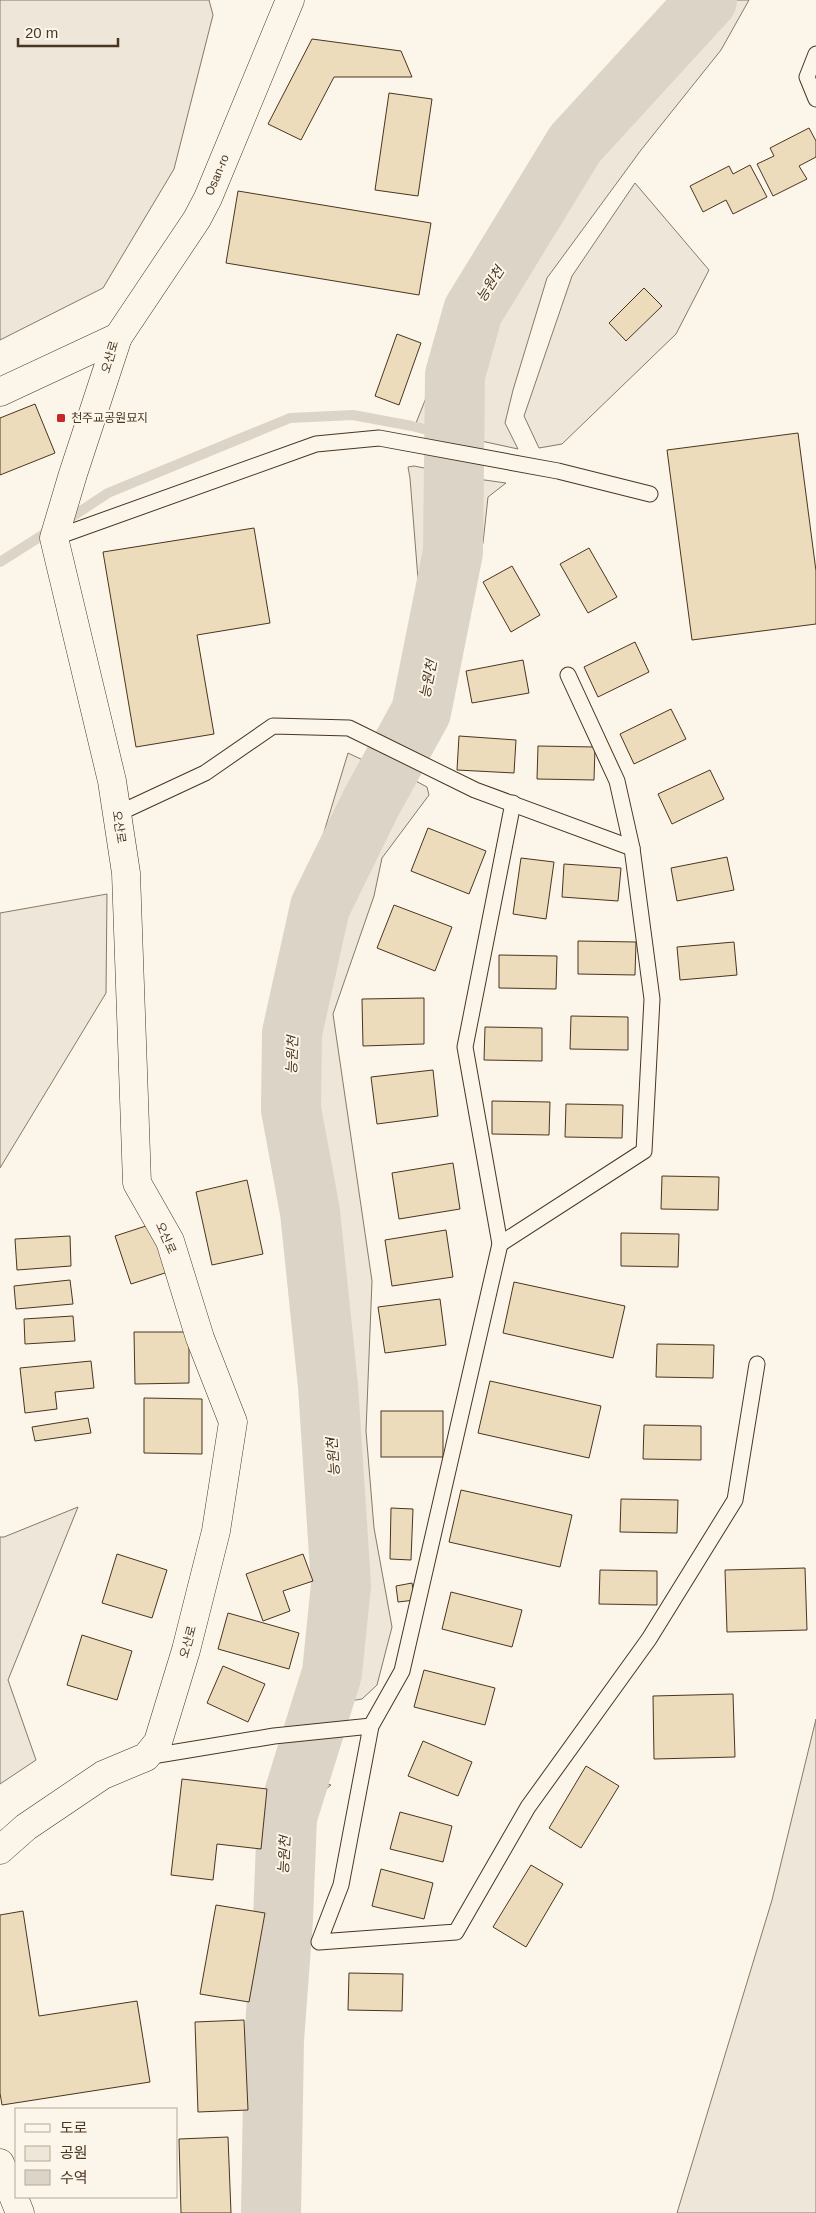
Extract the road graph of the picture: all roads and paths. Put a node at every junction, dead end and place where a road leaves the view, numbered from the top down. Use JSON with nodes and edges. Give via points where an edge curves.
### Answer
{"nodes":[{"id":1,"x":290,"y":0,"type":"edge"},
{"id":2,"x":816,"y":54,"type":"edge"},
{"id":3,"x":816,"y":99,"type":"edge"},
{"id":4,"x":118,"y":336,"type":"junction"},
{"id":5,"x":0,"y":392,"type":"edge"},
{"id":6,"x":650,"y":494,"type":"dead end"},
{"id":7,"x":54,"y":537,"type":"junction"},
{"id":8,"x":568,"y":675,"type":"dead end"},
{"id":9,"x":512,"y":803,"type":"junction"},
{"id":10,"x":117,"y":814,"type":"junction"},
{"id":11,"x":632,"y":848,"type":"junction"},
{"id":12,"x":500,"y":1244,"type":"junction"},
{"id":13,"x":757,"y":1364,"type":"dead end"},
{"id":14,"x":371,"y":1726,"type":"junction"},
{"id":15,"x":146,"y":1758,"type":"junction"},
{"id":16,"x":0,"y":1850,"type":"edge"},
{"id":17,"x":0,"y":2163,"type":"edge"},
{"id":18,"x":20,"y":2213,"type":"edge"}],
"edges":[{"from":1,"to":4,"type":"street","name":"Osan-ro","via":[[208,198]]},
{"from":2,"to":3,"type":"lane","via":[[806,77]]},
{"from":4,"to":5,"type":"street","name":"오산로"},
{"from":4,"to":7,"type":"street","name":"오산로"},
{"from":6,"to":7,"type":"lane","via":[[558,470],[379,438],[316,444]]},
{"from":7,"to":10,"type":"street","name":"오산로"},
{"from":8,"to":11,"type":"lane","via":[[616,782]]},
{"from":9,"to":10,"type":"lane","via":[[475,790],[349,728],[273,726],[205,773]]},
{"from":9,"to":11,"type":"lane"},
{"from":9,"to":12,"type":"lane","via":[[465,1048]]},
{"from":10,"to":15,"type":"street","name":"오산로","via":[[126,873],[137,1183],[170,1240],[200,1338],[233,1422],[216,1531],[186,1650],[158,1742]]},
{"from":11,"to":12,"type":"lane","via":[[652,999],[644,1151]]},
{"from":12,"to":14,"type":"lane","via":[[402,1671]]},
{"from":13,"to":14,"type":"lane","via":[[735,1500],[650,1639],[528,1807],[456,1932],[319,1942],[340,1885]]},
{"from":14,"to":15,"type":"lane","via":[[274,1736]]},
{"from":15,"to":16,"type":"street","via":[[103,1775],[26,1827]]},
{"from":17,"to":18,"type":"street"}]}
